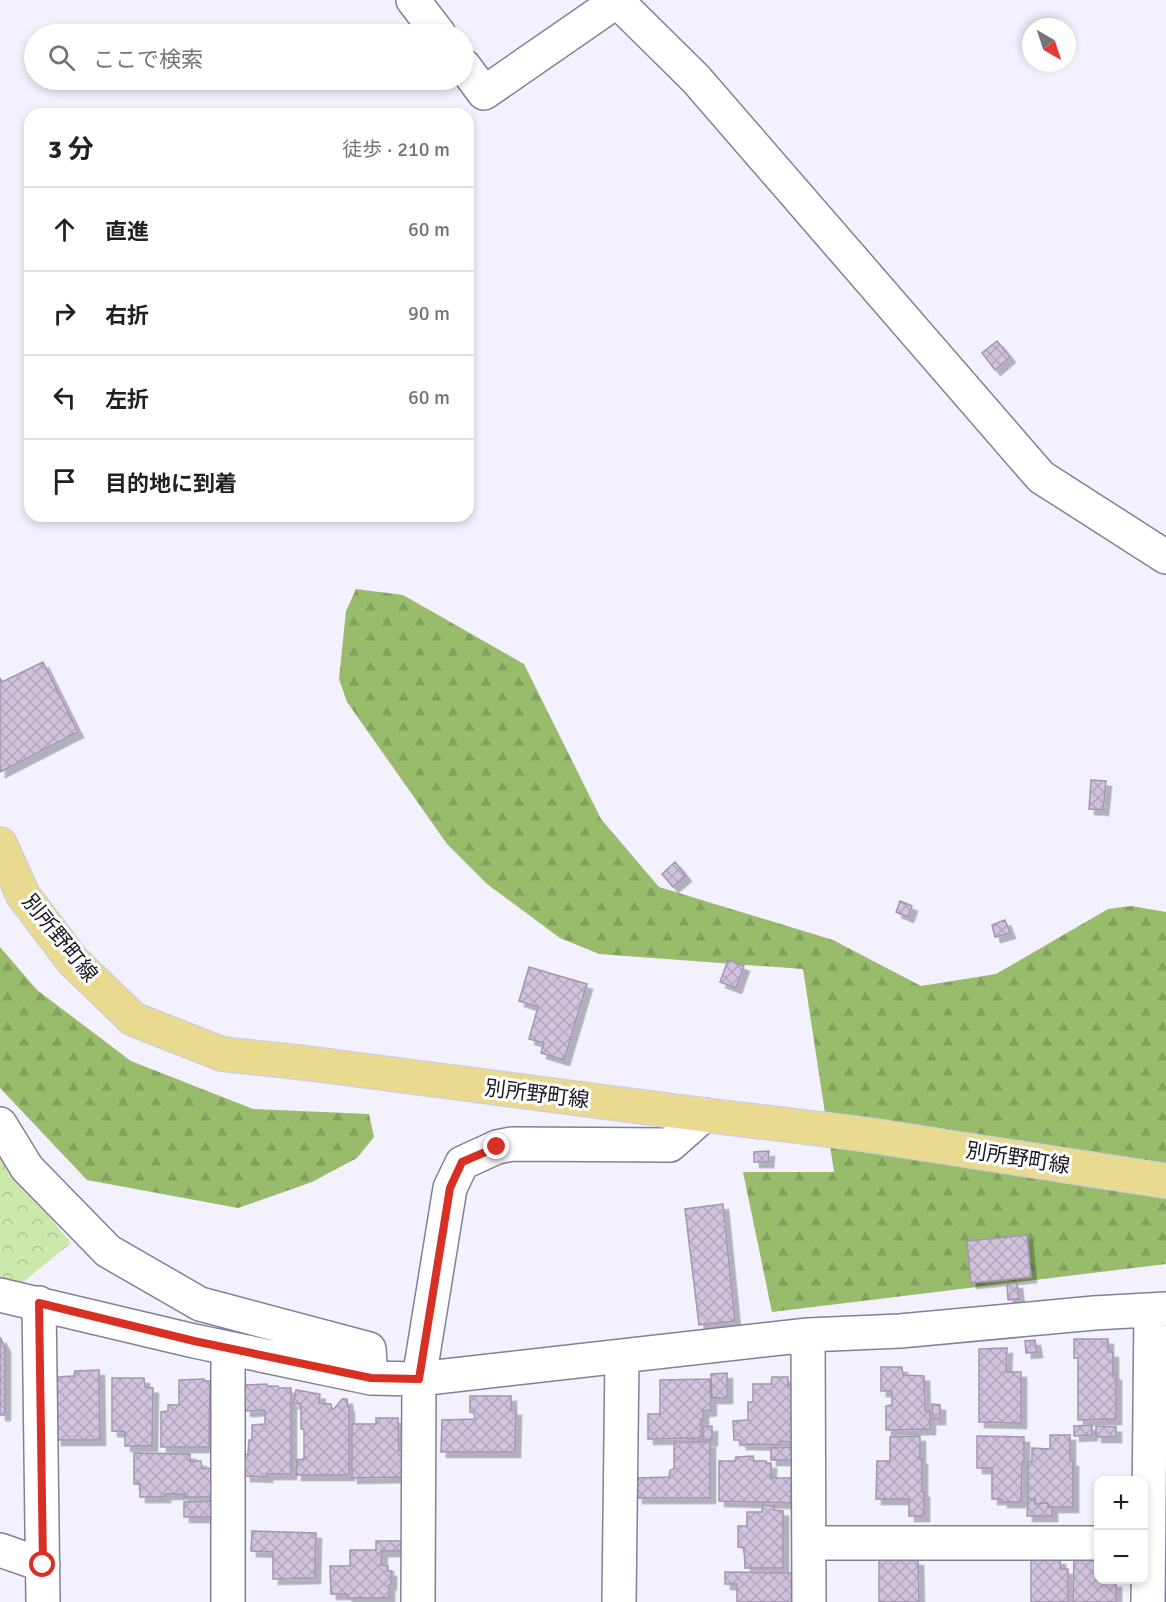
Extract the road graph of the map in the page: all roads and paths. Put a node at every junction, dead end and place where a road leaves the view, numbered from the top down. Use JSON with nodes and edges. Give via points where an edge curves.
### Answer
{"nodes":[{"id":1,"x":413,"y":0,"type":"edge"},
{"id":2,"x":431,"y":24,"type":"edge"},
{"id":3,"x":474,"y":80,"type":"edge"},
{"id":4,"x":1166,"y":557,"type":"edge"},
{"id":5,"x":1,"y":848,"type":"edge"},
{"id":6,"x":704,"y":1115,"type":"junction"},
{"id":7,"x":0,"y":1124,"type":"edge"},
{"id":8,"x":1166,"y":1181,"type":"edge"},
{"id":9,"x":0,"y":1295,"type":"edge"},
{"id":10,"x":39,"y":1303,"type":"junction"},
{"id":11,"x":1159,"y":1310,"type":"edge"},
{"id":12,"x":808,"y":1335,"type":"junction"},
{"id":13,"x":228,"y":1348,"type":"junction"},
{"id":14,"x":622,"y":1356,"type":"junction"},
{"id":15,"x":371,"y":1378,"type":"junction"},
{"id":16,"x":419,"y":1379,"type":"junction"},
{"id":17,"x":1147,"y":1530,"type":"edge"},
{"id":18,"x":809,"y":1542,"type":"junction"},
{"id":19,"x":1094,"y":1543,"type":"edge"},
{"id":20,"x":0,"y":1550,"type":"edge"},
{"id":21,"x":43,"y":1565,"type":"junction"},
{"id":22,"x":1147,"y":1584,"type":"edge"},
{"id":23,"x":43,"y":1602,"type":"edge"},
{"id":24,"x":228,"y":1602,"type":"edge"},
{"id":25,"x":418,"y":1602,"type":"edge"},
{"id":26,"x":619,"y":1602,"type":"edge"},
{"id":27,"x":809,"y":1602,"type":"edge"},
{"id":28,"x":1148,"y":1602,"type":"edge"}],
"edges":[{"from":1,"to":2,"type":"street"},
{"from":3,"to":4,"type":"street","via":[[484,93],[617,1],[696,79],[1041,477]]},
{"from":5,"to":6,"type":"main road","name":"別所野町線","via":[[23,895],[73,961],[134,1020],[222,1054]]},
{"from":6,"to":8,"type":"main road","name":"別所野町線","via":[[862,1134]]},
{"from":6,"to":16,"type":"street","via":[[670,1145],[512,1144],[462,1162],[450,1188]]},
{"from":7,"to":15,"type":"street","via":[[27,1168],[108,1251],[200,1304],[369,1349]]},
{"from":9,"to":10,"type":"street"},
{"from":10,"to":13,"type":"street"},
{"from":10,"to":21,"type":"street"},
{"from":11,"to":12,"type":"street"},
{"from":11,"to":17,"type":"street"},
{"from":12,"to":14,"type":"street"},
{"from":12,"to":18,"type":"street"},
{"from":13,"to":15,"type":"street"},
{"from":13,"to":24,"type":"street"},
{"from":14,"to":16,"type":"street"},
{"from":14,"to":26,"type":"street"},
{"from":15,"to":16,"type":"street"},
{"from":16,"to":25,"type":"street"},
{"from":18,"to":19,"type":"street"},
{"from":18,"to":27,"type":"street"},
{"from":20,"to":21,"type":"street"},
{"from":21,"to":23,"type":"street"},
{"from":22,"to":28,"type":"street"}]}
